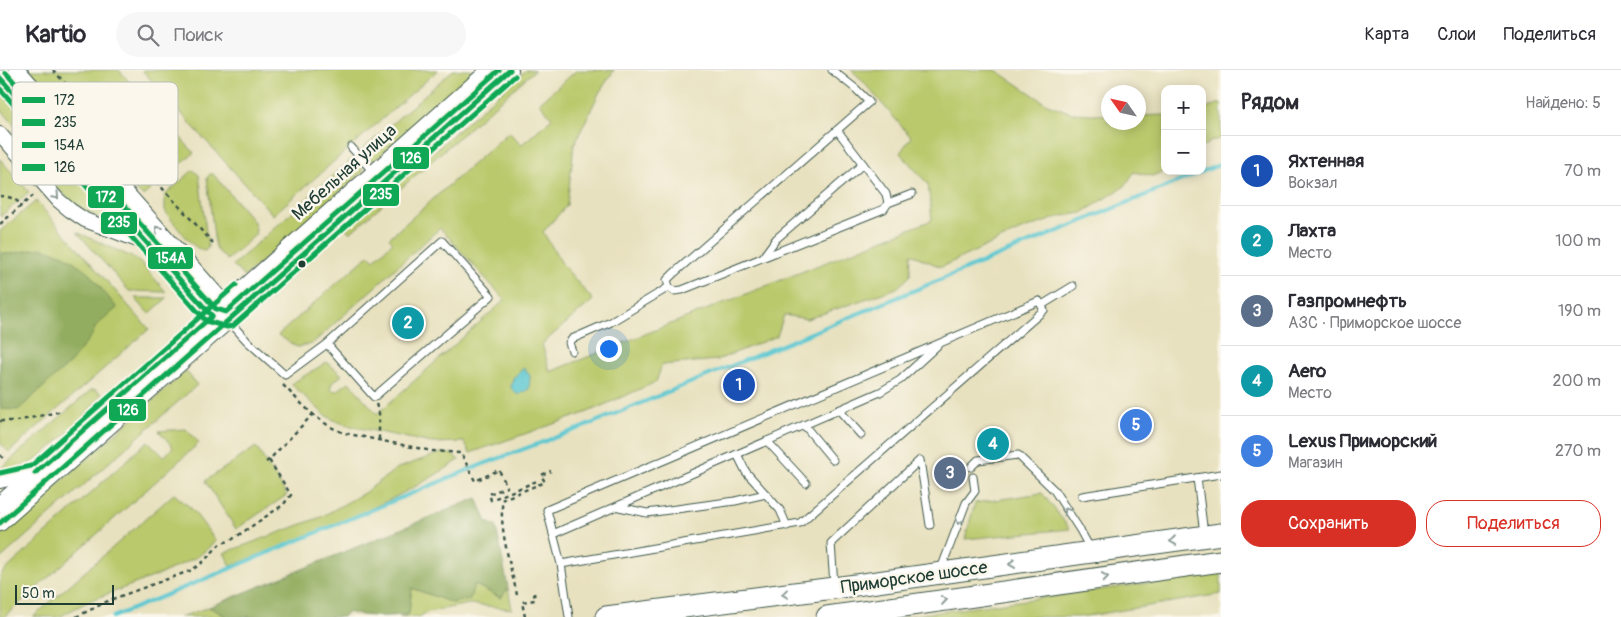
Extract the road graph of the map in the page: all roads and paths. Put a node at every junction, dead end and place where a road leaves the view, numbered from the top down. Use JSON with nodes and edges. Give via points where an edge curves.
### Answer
{"nodes":[{"id":1,"x":17,"y":70,"type":"edge"},
{"id":2,"x":54,"y":70,"type":"edge"},
{"id":3,"x":490,"y":70,"type":"edge"},
{"id":4,"x":510,"y":70,"type":"edge"},
{"id":5,"x":832,"y":70,"type":"edge"},
{"id":6,"x":0,"y":78,"type":"edge"},
{"id":7,"x":27,"y":82,"type":"edge"},
{"id":8,"x":65,"y":82,"type":"edge"},
{"id":9,"x":12,"y":91,"type":"edge"},
{"id":10,"x":837,"y":130,"type":"junction"},
{"id":11,"x":0,"y":134,"type":"edge"},
{"id":12,"x":351,"y":146,"type":"dead end"},
{"id":13,"x":12,"y":148,"type":"edge"},
{"id":14,"x":864,"y":164,"type":"junction"},
{"id":15,"x":374,"y":173,"type":"junction"},
{"id":16,"x":45,"y":185,"type":"edge"},
{"id":17,"x":95,"y":185,"type":"edge"},
{"id":18,"x":117,"y":185,"type":"edge"},
{"id":19,"x":160,"y":185,"type":"edge"},
{"id":20,"x":36,"y":193,"type":"dead end"},
{"id":21,"x":912,"y":194,"type":"dead end"},
{"id":22,"x":0,"y":196,"type":"edge"},
{"id":23,"x":888,"y":202,"type":"junction"},
{"id":24,"x":22,"y":205,"type":"junction"},
{"id":25,"x":0,"y":224,"type":"edge"},
{"id":26,"x":213,"y":243,"type":"dead end"},
{"id":27,"x":148,"y":244,"type":"junction"},
{"id":28,"x":762,"y":258,"type":"junction"},
{"id":29,"x":1073,"y":286,"type":"dead end"},
{"id":30,"x":668,"y":287,"type":"junction"},
{"id":31,"x":1042,"y":305,"type":"junction"},
{"id":32,"x":227,"y":312,"type":"junction"},
{"id":33,"x":212,"y":316,"type":"junction"},
{"id":34,"x":327,"y":344,"type":"junction"},
{"id":35,"x":939,"y":344,"type":"junction"},
{"id":36,"x":572,"y":352,"type":"dead end"},
{"id":37,"x":278,"y":380,"type":"dead end"},
{"id":38,"x":374,"y":397,"type":"junction"},
{"id":39,"x":838,"y":410,"type":"junction"},
{"id":40,"x":62,"y":411,"type":"dead end"},
{"id":41,"x":313,"y":414,"type":"junction"},
{"id":42,"x":0,"y":421,"type":"edge"},
{"id":43,"x":804,"y":425,"type":"junction"},
{"id":44,"x":861,"y":435,"type":"dead end"},
{"id":45,"x":379,"y":440,"type":"junction"},
{"id":46,"x":767,"y":441,"type":"junction"},
{"id":47,"x":737,"y":454,"type":"junction"},
{"id":48,"x":0,"y":455,"type":"edge"},
{"id":49,"x":5,"y":460,"type":"dead end"},
{"id":50,"x":269,"y":460,"type":"junction"},
{"id":51,"x":833,"y":460,"type":"dead end"},
{"id":52,"x":266,"y":462,"type":"dead end"},
{"id":53,"x":971,"y":468,"type":"dead end"},
{"id":54,"x":550,"y":471,"type":"dead end"},
{"id":55,"x":35,"y":473,"type":"junction"},
{"id":56,"x":1221,"y":474,"type":"edge"},
{"id":57,"x":973,"y":477,"type":"dead end"},
{"id":58,"x":1197,"y":478,"type":"junction"},
{"id":59,"x":0,"y":481,"type":"edge"},
{"id":60,"x":806,"y":483,"type":"dead end"},
{"id":61,"x":538,"y":485,"type":"junction"},
{"id":62,"x":766,"y":494,"type":"junction"},
{"id":63,"x":501,"y":495,"type":"junction"},
{"id":64,"x":1082,"y":496,"type":"dead end"},
{"id":65,"x":503,"y":499,"type":"junction"},
{"id":66,"x":0,"y":504,"type":"edge"},
{"id":67,"x":619,"y":507,"type":"dead end"},
{"id":68,"x":0,"y":523,"type":"edge"},
{"id":69,"x":930,"y":525,"type":"dead end"},
{"id":70,"x":787,"y":526,"type":"junction"},
{"id":71,"x":553,"y":534,"type":"junction"},
{"id":72,"x":1212,"y":536,"type":"edge"},
{"id":73,"x":1092,"y":552,"type":"junction"},
{"id":74,"x":1221,"y":561,"type":"edge"},
{"id":75,"x":561,"y":564,"type":"junction"},
{"id":76,"x":940,"y":574,"type":"junction"},
{"id":77,"x":834,"y":588,"type":"junction"},
{"id":78,"x":534,"y":593,"type":"dead end"},
{"id":79,"x":517,"y":595,"type":"dead end"},
{"id":80,"x":76,"y":617,"type":"edge"},
{"id":81,"x":525,"y":617,"type":"edge"},
{"id":82,"x":568,"y":617,"type":"edge"},
{"id":83,"x":606,"y":617,"type":"edge"},
{"id":84,"x":827,"y":617,"type":"edge"}],
"edges":[{"from":7,"to":1,"type":"street","one_way":true},
{"from":2,"to":8,"type":"path"},
{"from":3,"to":15,"type":"street","name":"Мебельная улица"},
{"from":4,"to":32,"type":"street","name":"Мебельная улица"},
{"from":5,"to":10,"type":"lane","via":[[869,102]]},
{"from":6,"to":9,"type":"street"},
{"from":10,"to":14,"type":"lane"},
{"from":10,"to":30,"type":"lane","via":[[673,274],[668,280]]},
{"from":11,"to":13,"type":"street","one_way":true},
{"from":12,"to":15,"type":"lane"},
{"from":14,"to":23,"type":"lane","via":[[886,194]]},
{"from":14,"to":28,"type":"lane","via":[[776,239]]},
{"from":15,"to":32,"type":"street","name":"Мебельная улица"},
{"from":16,"to":27,"type":"street","one_way":true,"via":[[58,200],[85,220]]},
{"from":17,"to":27,"type":"street"},
{"from":32,"to":18,"type":"street","one_way":true},
{"from":19,"to":26,"type":"path"},
{"from":20,"to":24,"type":"path"},
{"from":21,"to":23,"type":"lane"},
{"from":22,"to":24,"type":"path","via":[[7,196]]},
{"from":23,"to":28,"type":"lane","via":[[884,209]]},
{"from":24,"to":25,"type":"path"},
{"from":27,"to":33,"type":"street"},
{"from":28,"to":30,"type":"lane","via":[[682,290],[674,291]]},
{"from":29,"to":31,"type":"lane"},
{"from":30,"to":36,"type":"lane","via":[[611,322],[572,339],[569,343]]},
{"from":31,"to":35,"type":"lane","via":[[1039,301]]},
{"from":31,"to":70,"type":"lane","via":[[1044,310],[800,523]]},
{"from":32,"to":33,"type":"street"},
{"from":32,"to":34,"type":"lane","via":[[247,341],[285,376]]},
{"from":32,"to":68,"type":"street","name":"Мебельная улица"},
{"from":33,"to":55,"type":"street"},
{"from":34,"to":38,"type":"lane"},
{"from":34,"to":38,"type":"lane","via":[[442,241],[491,296]]},
{"from":35,"to":39,"type":"lane","via":[[900,380]]},
{"from":35,"to":71,"type":"lane","via":[[547,510]]},
{"from":37,"to":41,"type":"path"},
{"from":38,"to":45,"type":"path","via":[[379,413]]},
{"from":39,"to":43,"type":"lane"},
{"from":39,"to":44,"type":"lane"},
{"from":40,"to":42,"type":"path","via":[[17,421]]},
{"from":41,"to":45,"type":"path","via":[[344,433]]},
{"from":41,"to":50,"type":"path"},
{"from":43,"to":46,"type":"lane"},
{"from":43,"to":51,"type":"lane"},
{"from":45,"to":63,"type":"path","via":[[432,451],[461,453],[475,481],[499,470],[506,487],[488,494],[491,500]]},
{"from":46,"to":47,"type":"lane"},
{"from":46,"to":60,"type":"lane"},
{"from":47,"to":62,"type":"lane","via":[[746,472]]},
{"from":47,"to":71,"type":"lane"},
{"from":48,"to":49,"type":"path"},
{"from":50,"to":52,"type":"path"},
{"from":50,"to":80,"type":"path","via":[[291,495],[283,505],[230,541],[220,543],[192,570],[110,600]]},
{"from":73,"to":53,"type":"lane","one_way":true,"via":[[1054,490],[1018,455],[978,460]]},
{"from":54,"to":61,"type":"path","via":[[542,475],[545,482]]},
{"from":55,"to":59,"type":"street"},
{"from":55,"to":66,"type":"street"},
{"from":56,"to":58,"type":"lane"},
{"from":57,"to":76,"type":"lane","one_way":true,"via":[[975,491],[966,503]]},
{"from":58,"to":64,"type":"lane"},
{"from":58,"to":72,"type":"lane"},
{"from":61,"to":63,"type":"path","via":[[537,481]]},
{"from":61,"to":65,"type":"path"},
{"from":62,"to":67,"type":"lane","via":[[646,513]]},
{"from":62,"to":70,"type":"lane","via":[[780,510]]},
{"from":63,"to":65,"type":"path"},
{"from":65,"to":79,"type":"path","via":[[503,527]]},
{"from":69,"to":77,"type":"lane","via":[[920,460],[831,543]]},
{"from":70,"to":75,"type":"lane"},
{"from":71,"to":75,"type":"lane"},
{"from":72,"to":73,"type":"main road","name":"Приморское шоссе","one_way":true},
{"from":73,"to":76,"type":"main road","name":"Приморское шоссе","one_way":true},
{"from":84,"to":74,"type":"main road","name":"Приморское шоссе","one_way":true},
{"from":75,"to":82,"type":"lane"},
{"from":76,"to":77,"type":"main road","name":"Приморское шоссе"},
{"from":77,"to":83,"type":"main road","name":"Приморское шоссе","one_way":true},
{"from":78,"to":81,"type":"path","via":[[535,600],[522,602]]}]}
